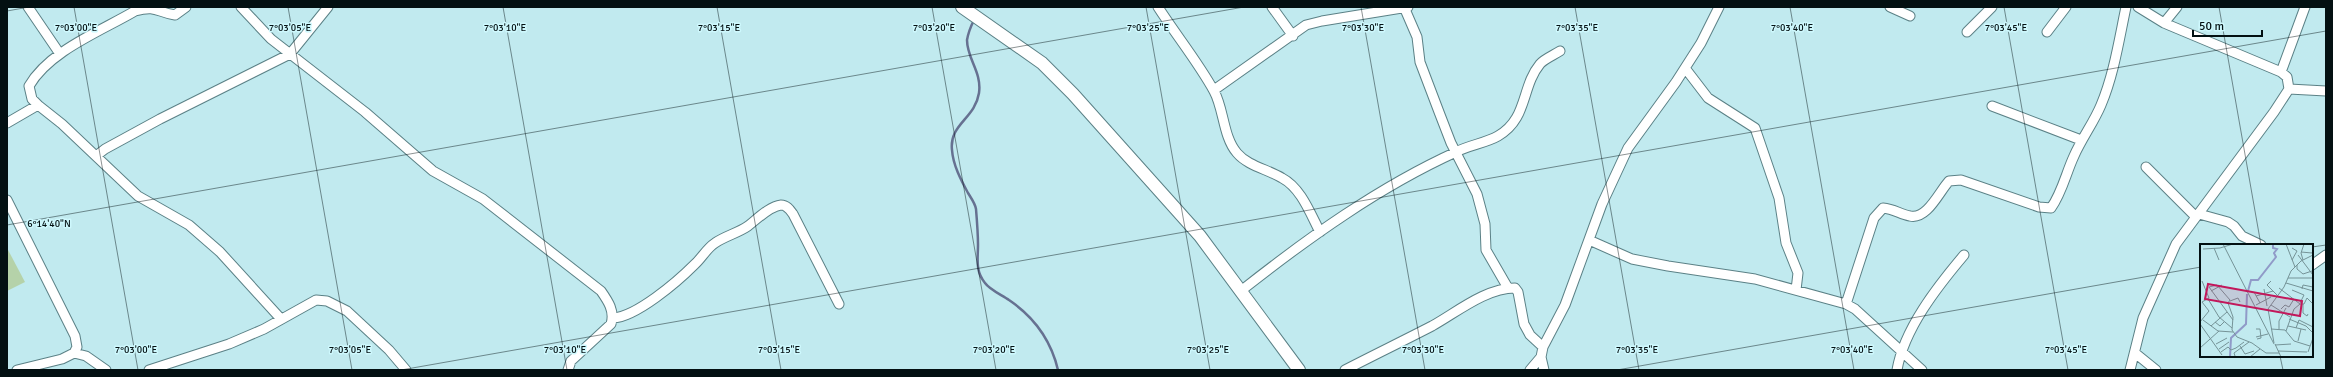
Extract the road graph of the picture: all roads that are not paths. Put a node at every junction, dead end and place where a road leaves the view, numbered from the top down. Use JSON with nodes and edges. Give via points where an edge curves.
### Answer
{"nodes":[{"id":1,"x":28,"y":7,"type":"edge"},
{"id":2,"x":186,"y":7,"type":"edge"},
{"id":3,"x":241,"y":7,"type":"edge"},
{"id":4,"x":328,"y":7,"type":"edge"},
{"id":5,"x":1158,"y":7,"type":"edge"},
{"id":6,"x":1272,"y":7,"type":"edge"},
{"id":7,"x":1406,"y":7,"type":"edge"},
{"id":8,"x":1718,"y":7,"type":"edge"},
{"id":9,"x":1890,"y":7,"type":"edge"},
{"id":10,"x":1992,"y":7,"type":"edge"},
{"id":11,"x":2066,"y":7,"type":"edge"},
{"id":12,"x":2126,"y":7,"type":"edge"},
{"id":13,"x":2138,"y":7,"type":"edge"},
{"id":14,"x":2177,"y":7,"type":"edge"},
{"id":15,"x":2305,"y":7,"type":"edge"},
{"id":16,"x":963,"y":8,"type":"edge"},
{"id":17,"x":1910,"y":16,"type":"dead end"},
{"id":18,"x":2164,"y":23,"type":"junction"},
{"id":19,"x":1968,"y":32,"type":"dead end"},
{"id":20,"x":2047,"y":32,"type":"dead end"},
{"id":21,"x":1293,"y":36,"type":"junction"},
{"id":22,"x":1560,"y":51,"type":"dead end"},
{"id":23,"x":60,"y":54,"type":"junction"},
{"id":24,"x":290,"y":54,"type":"junction"},
{"id":25,"x":1685,"y":68,"type":"junction"},
{"id":26,"x":2281,"y":72,"type":"junction"},
{"id":27,"x":2289,"y":89,"type":"junction"},
{"id":28,"x":1214,"y":90,"type":"junction"},
{"id":29,"x":2326,"y":91,"type":"edge"},
{"id":30,"x":38,"y":105,"type":"junction"},
{"id":31,"x":1992,"y":106,"type":"dead end"},
{"id":32,"x":7,"y":123,"type":"edge"},
{"id":33,"x":2081,"y":140,"type":"junction"},
{"id":34,"x":1456,"y":152,"type":"junction"},
{"id":35,"x":96,"y":156,"type":"junction"},
{"id":36,"x":2146,"y":167,"type":"dead end"},
{"id":37,"x":7,"y":200,"type":"edge"},
{"id":38,"x":2198,"y":215,"type":"junction"},
{"id":39,"x":1320,"y":232,"type":"junction"},
{"id":40,"x":1589,"y":240,"type":"junction"},
{"id":41,"x":2259,"y":244,"type":"edge"},
{"id":42,"x":1964,"y":255,"type":"dead end"},
{"id":43,"x":2326,"y":255,"type":"edge"},
{"id":44,"x":2313,"y":264,"type":"edge"},
{"id":45,"x":1508,"y":288,"type":"junction"},
{"id":46,"x":1242,"y":290,"type":"junction"},
{"id":47,"x":1796,"y":290,"type":"junction"},
{"id":48,"x":839,"y":304,"type":"dead end"},
{"id":49,"x":1846,"y":304,"type":"junction"},
{"id":50,"x":613,"y":318,"type":"junction"},
{"id":51,"x":281,"y":319,"type":"junction"},
{"id":52,"x":1543,"y":347,"type":"junction"},
{"id":53,"x":1900,"y":351,"type":"junction"},
{"id":54,"x":74,"y":353,"type":"junction"},
{"id":55,"x":2135,"y":353,"type":"junction"},
{"id":56,"x":1541,"y":357,"type":"junction"},
{"id":57,"x":17,"y":370,"type":"edge"},
{"id":58,"x":106,"y":370,"type":"edge"},
{"id":59,"x":150,"y":370,"type":"edge"},
{"id":60,"x":406,"y":370,"type":"edge"},
{"id":61,"x":568,"y":370,"type":"edge"},
{"id":62,"x":1299,"y":370,"type":"edge"},
{"id":63,"x":1344,"y":370,"type":"edge"},
{"id":64,"x":1530,"y":370,"type":"edge"},
{"id":65,"x":1544,"y":370,"type":"edge"},
{"id":66,"x":1897,"y":370,"type":"edge"},
{"id":67,"x":1922,"y":370,"type":"edge"},
{"id":68,"x":2130,"y":370,"type":"edge"},
{"id":69,"x":2156,"y":370,"type":"edge"}],
"edges":[{"from":1,"to":23,"type":"street"},
{"from":2,"to":23,"type":"street","via":[[175,15],[156,8],[135,11]]},
{"from":3,"to":24,"type":"street","via":[[271,39]]},
{"from":4,"to":24,"type":"street"},
{"from":5,"to":28,"type":"street"},
{"from":6,"to":21,"type":"street"},
{"from":7,"to":21,"type":"street","via":[[1306,25]]},
{"from":7,"to":34,"type":"street","via":[[1416,37],[1420,62]]},
{"from":8,"to":25,"type":"street","via":[[1701,43]]},
{"from":9,"to":17,"type":"street"},
{"from":10,"to":19,"type":"street"},
{"from":11,"to":20,"type":"street"},
{"from":12,"to":33,"type":"street","via":[[2118,49],[2101,105]]},
{"from":13,"to":18,"type":"street"},
{"from":14,"to":18,"type":"street"},
{"from":15,"to":26,"type":"street"},
{"from":16,"to":46,"type":"main road","via":[[1042,63],[1073,94],[1200,236]]},
{"from":18,"to":26,"type":"street"},
{"from":21,"to":28,"type":"street"},
{"from":22,"to":34,"type":"street","via":[[1540,63],[1530,81],[1522,111],[1511,125],[1498,136]]},
{"from":23,"to":30,"type":"street","via":[[44,67],[29,86],[32,99]]},
{"from":24,"to":35,"type":"street","via":[[160,119]]},
{"from":24,"to":50,"type":"street","via":[[365,112],[433,171],[483,199],[584,276],[609,302]]},
{"from":25,"to":40,"type":"street","via":[[1628,148],[1602,204]]},
{"from":25,"to":47,"type":"street","via":[[1708,98],[1755,128],[1779,198],[1786,243],[1798,273]]},
{"from":26,"to":27,"type":"street","via":[[2287,77]]},
{"from":27,"to":29,"type":"street"},
{"from":27,"to":38,"type":"street"},
{"from":28,"to":39,"type":"street","via":[[1237,153],[1246,162],[1291,184]]},
{"from":30,"to":32,"type":"street"},
{"from":30,"to":35,"type":"street"},
{"from":31,"to":33,"type":"street"},
{"from":33,"to":49,"type":"street","via":[[2062,183],[2061,195],[2051,208],[2039,207],[1961,180],[1949,181],[1926,212],[1916,217],[1883,208],[1874,218]]},
{"from":34,"to":39,"type":"street","via":[[1400,182]]},
{"from":34,"to":45,"type":"street","via":[[1477,194],[1484,224],[1486,250]]},
{"from":35,"to":51,"type":"street","via":[[138,196],[189,225],[220,252]]},
{"from":36,"to":38,"type":"street"},
{"from":37,"to":54,"type":"street","via":[[76,336],[77,347]]},
{"from":38,"to":41,"type":"street","via":[[2228,222],[2242,236]]},
{"from":38,"to":55,"type":"street","via":[[2176,244],[2143,318]]},
{"from":39,"to":46,"type":"street"},
{"from":40,"to":47,"type":"street","via":[[1632,259],[1755,279]]},
{"from":40,"to":52,"type":"street","via":[[1565,305]]},
{"from":42,"to":53,"type":"street","via":[[1937,286]]},
{"from":43,"to":44,"type":"street"},
{"from":45,"to":52,"type":"street","via":[[1515,288],[1518,292],[1524,324],[1530,335]]},
{"from":45,"to":63,"type":"street","via":[[1480,298],[1432,326]]},
{"from":46,"to":62,"type":"main road"},
{"from":47,"to":49,"type":"street"},
{"from":48,"to":50,"type":"street","via":[[793,214],[787,206],[781,205],[715,243],[695,265],[635,310],[626,316]]},
{"from":49,"to":53,"type":"street","via":[[1855,309]]},
{"from":50,"to":61,"type":"street","via":[[611,324],[571,361]]},
{"from":51,"to":59,"type":"street","via":[[229,344]]},
{"from":51,"to":60,"type":"street","via":[[316,300],[327,301],[347,311]]},
{"from":52,"to":56,"type":"street"},
{"from":53,"to":66,"type":"street"},
{"from":53,"to":67,"type":"street"},
{"from":54,"to":57,"type":"street","via":[[62,359]]},
{"from":54,"to":58,"type":"street","via":[[86,356]]},
{"from":55,"to":68,"type":"street"},
{"from":55,"to":69,"type":"street"},
{"from":56,"to":64,"type":"street"},
{"from":56,"to":65,"type":"street"}]}
